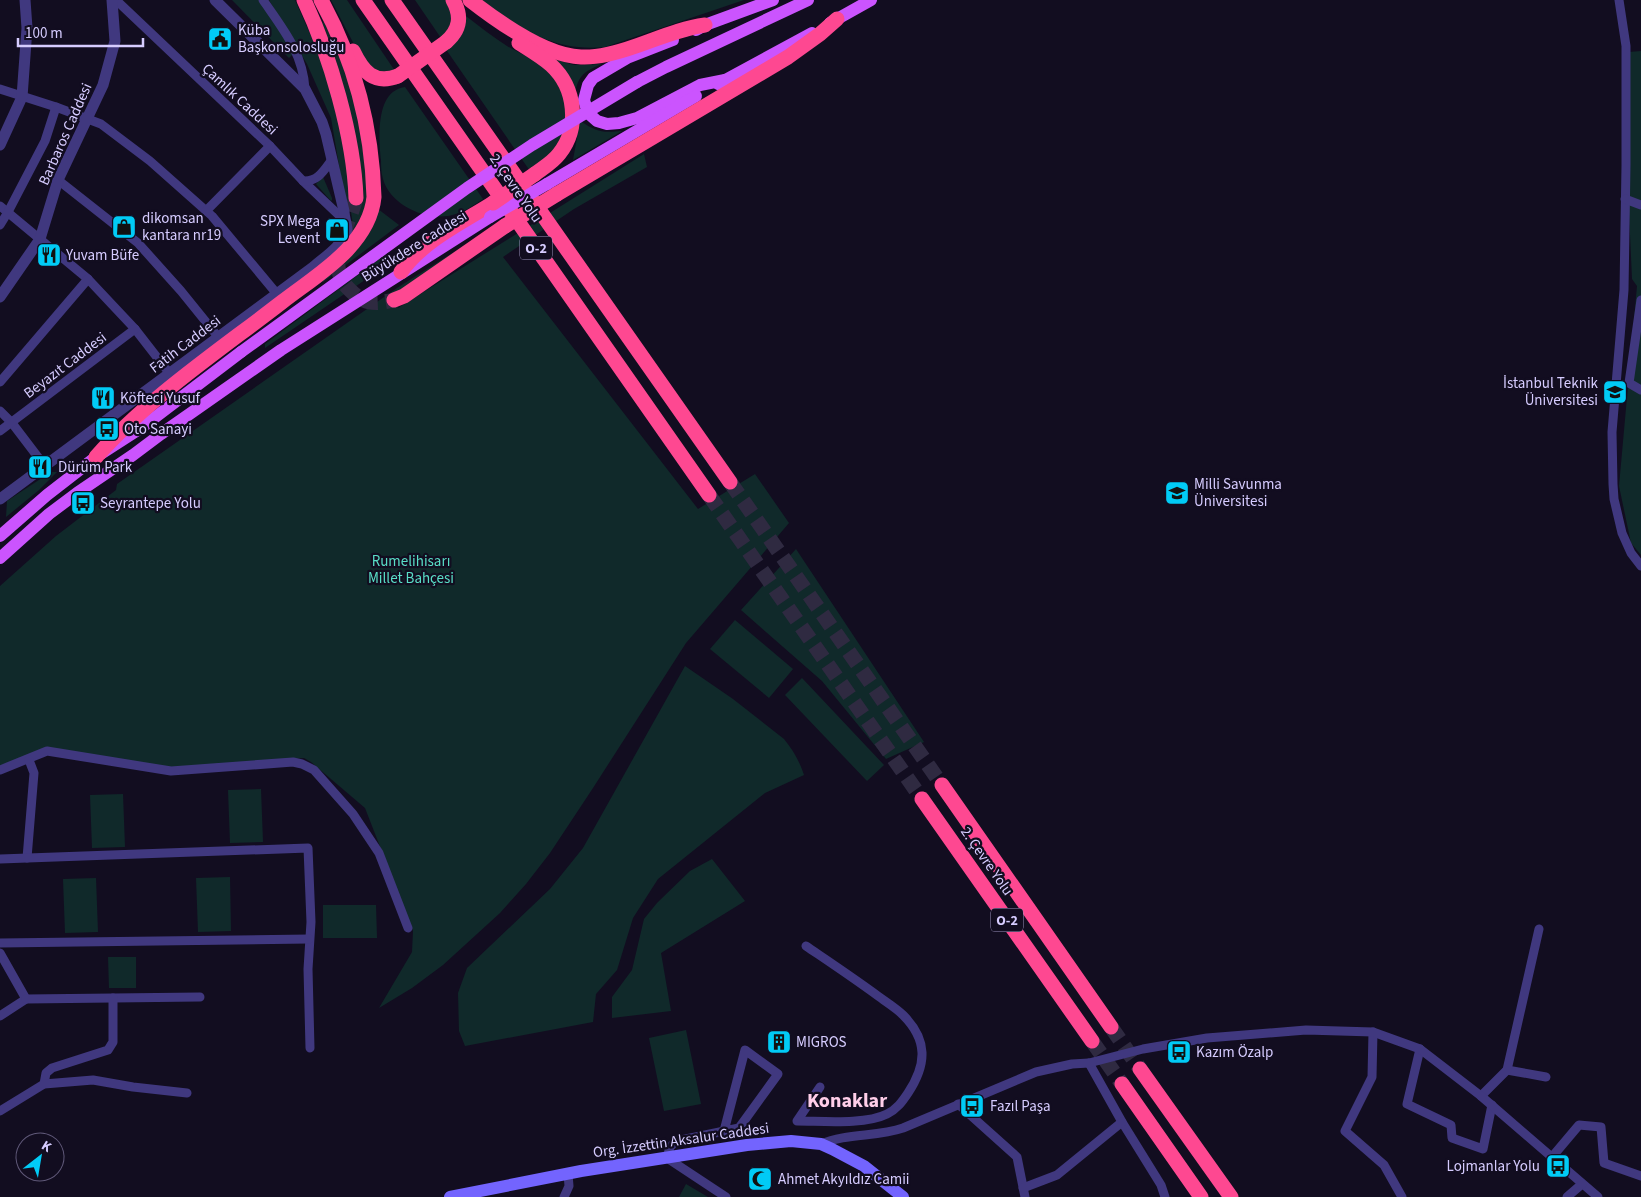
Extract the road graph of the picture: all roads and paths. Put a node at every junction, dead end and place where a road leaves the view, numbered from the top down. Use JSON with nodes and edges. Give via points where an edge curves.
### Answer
{"nodes":[{"id":1,"x":24,"y":0,"type":"edge"},
{"id":2,"x":112,"y":0,"type":"edge"},
{"id":3,"x":116,"y":0,"type":"edge"},
{"id":4,"x":215,"y":0,"type":"edge"},
{"id":5,"x":263,"y":0,"type":"edge"},
{"id":6,"x":304,"y":0,"type":"edge"},
{"id":7,"x":323,"y":0,"type":"edge"},
{"id":8,"x":363,"y":0,"type":"edge"},
{"id":9,"x":392,"y":0,"type":"edge"},
{"id":10,"x":453,"y":0,"type":"edge"},
{"id":11,"x":466,"y":0,"type":"edge"},
{"id":12,"x":470,"y":0,"type":"edge"},
{"id":13,"x":773,"y":0,"type":"edge"},
{"id":14,"x":808,"y":0,"type":"edge"},
{"id":15,"x":871,"y":0,"type":"edge"},
{"id":16,"x":1620,"y":0,"type":"edge"},
{"id":17,"x":837,"y":19,"type":"junction"},
{"id":18,"x":706,"y":25,"type":"junction"},
{"id":19,"x":725,"y":80,"type":"junction"},
{"id":20,"x":0,"y":89,"type":"edge"},
{"id":21,"x":305,"y":89,"type":"junction"},
{"id":22,"x":22,"y":97,"type":"junction"},
{"id":23,"x":56,"y":107,"type":"junction"},
{"id":24,"x":88,"y":118,"type":"junction"},
{"id":25,"x":0,"y":145,"type":"edge"},
{"id":26,"x":270,"y":146,"type":"junction"},
{"id":27,"x":331,"y":161,"type":"junction"},
{"id":28,"x":58,"y":180,"type":"junction"},
{"id":29,"x":303,"y":180,"type":"junction"},
{"id":30,"x":552,"y":189,"type":"junction"},
{"id":31,"x":356,"y":198,"type":"tunnel mouth"},
{"id":32,"x":1625,"y":199,"type":"junction"},
{"id":33,"x":1641,"y":205,"type":"edge"},
{"id":34,"x":0,"y":206,"type":"edge"},
{"id":35,"x":492,"y":210,"type":"junction"},
{"id":36,"x":206,"y":211,"type":"junction"},
{"id":37,"x":8,"y":212,"type":"junction"},
{"id":38,"x":344,"y":220,"type":"junction"},
{"id":39,"x":0,"y":225,"type":"edge"},
{"id":40,"x":40,"y":238,"type":"junction"},
{"id":41,"x":401,"y":272,"type":"joint"},
{"id":42,"x":88,"y":280,"type":"junction"},
{"id":43,"x":277,"y":294,"type":"junction"},
{"id":44,"x":0,"y":297,"type":"edge"},
{"id":45,"x":394,"y":300,"type":"tunnel mouth"},
{"id":46,"x":1641,"y":300,"type":"edge"},
{"id":47,"x":135,"y":329,"type":"junction"},
{"id":48,"x":219,"y":338,"type":"junction"},
{"id":49,"x":170,"y":374,"type":"junction"},
{"id":50,"x":0,"y":382,"type":"edge"},
{"id":51,"x":1641,"y":390,"type":"edge"},
{"id":52,"x":0,"y":411,"type":"edge"},
{"id":53,"x":12,"y":423,"type":"junction"},
{"id":54,"x":0,"y":431,"type":"edge"},
{"id":55,"x":96,"y":458,"type":"junction"},
{"id":56,"x":44,"y":465,"type":"junction"},
{"id":57,"x":730,"y":482,"type":"tunnel mouth"},
{"id":58,"x":710,"y":495,"type":"tunnel mouth"},
{"id":59,"x":0,"y":499,"type":"edge"},
{"id":60,"x":0,"y":536,"type":"edge"},
{"id":61,"x":16,"y":543,"type":"junction"},
{"id":62,"x":0,"y":558,"type":"edge"},
{"id":63,"x":1641,"y":566,"type":"edge"},
{"id":64,"x":0,"y":567,"type":"edge"},
{"id":65,"x":29,"y":760,"type":"junction"},
{"id":66,"x":0,"y":770,"type":"edge"},
{"id":67,"x":942,"y":785,"type":"tunnel mouth"},
{"id":68,"x":922,"y":799,"type":"tunnel mouth"},
{"id":69,"x":0,"y":858,"type":"edge"},
{"id":70,"x":27,"y":858,"type":"junction"},
{"id":71,"x":408,"y":928,"type":"dead end"},
{"id":72,"x":1539,"y":928,"type":"dead end"},
{"id":73,"x":309,"y":939,"type":"junction"},
{"id":74,"x":0,"y":943,"type":"edge"},
{"id":75,"x":806,"y":946,"type":"dead end"},
{"id":76,"x":0,"y":953,"type":"edge"},
{"id":77,"x":26,"y":998,"type":"junction"},
{"id":78,"x":113,"y":998,"type":"junction"},
{"id":79,"x":200,"y":998,"type":"dead end"},
{"id":80,"x":0,"y":1016,"type":"edge"},
{"id":81,"x":1111,"y":1028,"type":"tunnel mouth"},
{"id":82,"x":1373,"y":1032,"type":"junction"},
{"id":83,"x":1092,"y":1041,"type":"tunnel mouth"},
{"id":84,"x":310,"y":1048,"type":"dead end"},
{"id":85,"x":1420,"y":1049,"type":"junction"},
{"id":86,"x":1090,"y":1063,"type":"junction"},
{"id":87,"x":1140,"y":1070,"type":"tunnel mouth"},
{"id":88,"x":1507,"y":1070,"type":"junction"},
{"id":89,"x":1546,"y":1077,"type":"dead end"},
{"id":90,"x":44,"y":1084,"type":"junction"},
{"id":91,"x":1122,"y":1084,"type":"tunnel mouth"},
{"id":92,"x":820,"y":1087,"type":"dead end"},
{"id":93,"x":187,"y":1093,"type":"dead end"},
{"id":94,"x":1481,"y":1096,"type":"junction"},
{"id":95,"x":958,"y":1104,"type":"junction"},
{"id":96,"x":1492,"y":1106,"type":"junction"},
{"id":97,"x":0,"y":1111,"type":"edge"},
{"id":98,"x":1122,"y":1122,"type":"junction"},
{"id":99,"x":724,"y":1131,"type":"junction"},
{"id":100,"x":821,"y":1144,"type":"junction"},
{"id":101,"x":667,"y":1158,"type":"junction"},
{"id":102,"x":1552,"y":1158,"type":"junction"},
{"id":103,"x":568,"y":1174,"type":"junction"},
{"id":104,"x":1641,"y":1176,"type":"edge"},
{"id":105,"x":1582,"y":1184,"type":"junction"},
{"id":106,"x":1024,"y":1193,"type":"edge"},
{"id":107,"x":450,"y":1197,"type":"edge"},
{"id":108,"x":564,"y":1197,"type":"edge"},
{"id":109,"x":726,"y":1197,"type":"edge"},
{"id":110,"x":904,"y":1197,"type":"edge"},
{"id":111,"x":1165,"y":1197,"type":"edge"},
{"id":112,"x":1202,"y":1197,"type":"edge"},
{"id":113,"x":1231,"y":1197,"type":"edge"},
{"id":114,"x":1402,"y":1197,"type":"edge"},
{"id":115,"x":1567,"y":1197,"type":"edge"},
{"id":116,"x":1598,"y":1197,"type":"edge"}],
"edges":[{"from":1,"to":22,"type":"street","via":[[27,28]]},
{"from":2,"to":24,"type":"street","name":"Barbaros Caddesi","via":[[115,42],[103,85]]},
{"from":3,"to":26,"type":"street","name":"Çamlık Caddesi"},
{"from":4,"to":21,"type":"street"},
{"from":5,"to":21,"type":"street","via":[[298,54]]},
{"from":6,"to":31,"type":"highway","via":[[321,40],[342,110]]},
{"from":7,"to":10,"type":"highway","bridge":true,"via":[[366,72],[387,79],[398,76],[452,37],[459,22]]},
{"from":7,"to":55,"type":"highway","via":[[345,49],[363,111],[374,197],[367,223],[331,265],[149,406]]},
{"from":8,"to":58,"type":"highway","name":"2. Çevre Yolu","number":"O-2"},
{"from":9,"to":57,"type":"highway","name":"2. Çevre Yolu","number":"O-2"},
{"from":11,"to":35,"type":"highway","bridge":true,"via":[[487,21],[552,66],[572,100],[572,126],[555,159]]},
{"from":12,"to":18,"type":"highway","via":[[522,36],[575,57],[598,56]]},
{"from":13,"to":18,"type":"main road"},
{"from":14,"to":55,"type":"main road","name":"Büyükdere Caddesi","bridge":true,"via":[[637,82],[532,145],[467,188]]},
{"from":15,"to":17,"type":"main road","name":"Büyükdere Caddesi"},
{"from":16,"to":32,"type":"street","via":[[1626,46]]},
{"from":17,"to":19,"type":"main road","name":"Büyükdere Caddesi"},
{"from":17,"to":30,"type":"highway","via":[[788,57]]},
{"from":18,"to":19,"type":"main road","via":[[627,58],[592,78],[584,100],[585,107],[597,121],[619,123],[637,118],[700,85]]},
{"from":19,"to":30,"type":"main road","name":"Büyükdere Caddesi"},
{"from":20,"to":22,"type":"street"},
{"from":21,"to":27,"type":"street","via":[[322,122]]},
{"from":22,"to":23,"type":"street"},
{"from":22,"to":25,"type":"street"},
{"from":23,"to":24,"type":"street"},
{"from":23,"to":37,"type":"street","via":[[45,141]]},
{"from":24,"to":28,"type":"street","name":"Barbaros Caddesi"},
{"from":24,"to":36,"type":"street","via":[[150,161]]},
{"from":26,"to":29,"type":"street","name":"Çamlık Caddesi"},
{"from":26,"to":36,"type":"street"},
{"from":27,"to":29,"type":"street","via":[[314,180]]},
{"from":27,"to":38,"type":"street"},
{"from":28,"to":40,"type":"street","name":"Barbaros Caddesi"},
{"from":28,"to":48,"type":"street","via":[[138,243]]},
{"from":29,"to":38,"type":"street","name":"Çamlık Caddesi"},
{"from":30,"to":35,"type":"main road","name":"Büyükdere Caddesi","bridge":true},
{"from":30,"to":45,"type":"highway","bridge":true,"via":[[505,226]]},
{"from":32,"to":33,"type":"street"},
{"from":32,"to":63,"type":"street","via":[[1624,290],[1612,432],[1613,484],[1622,533],[1631,554]]},
{"from":34,"to":37,"type":"street"},
{"from":35,"to":41,"type":"highway","via":[[429,244],[412,257]]},
{"from":36,"to":43,"type":"street"},
{"from":37,"to":39,"type":"street"},
{"from":37,"to":40,"type":"street"},
{"from":38,"to":43,"type":"street","name":"Fatih Caddesi","via":[[345,236],[335,248]]},
{"from":40,"to":42,"type":"street"},
{"from":40,"to":44,"type":"street","name":"Barbaros Caddesi"},
{"from":41,"to":61,"type":"main road","name":"Büyükdere Caddesi","via":[[281,350],[76,493]]},
{"from":42,"to":47,"type":"street"},
{"from":42,"to":50,"type":"street"},
{"from":43,"to":48,"type":"street","name":"Fatih Caddesi"},
{"from":46,"to":51,"type":"street","via":[[1629,383]]},
{"from":47,"to":49,"type":"street"},
{"from":47,"to":53,"type":"street","name":"Beyazıt Caddesi"},
{"from":48,"to":49,"type":"street","name":"Fatih Caddesi"},
{"from":49,"to":56,"type":"street","name":"Fatih Caddesi"},
{"from":52,"to":53,"type":"street"},
{"from":53,"to":54,"type":"street","name":"Beyazıt Caddesi"},
{"from":53,"to":56,"type":"street"},
{"from":55,"to":60,"type":"main road","name":"Büyükdere Caddesi"},
{"from":56,"to":59,"type":"street","name":"Fatih Caddesi"},
{"from":61,"to":62,"type":"main road","name":"Büyükdere Caddesi"},
{"from":61,"to":64,"type":"main road"},
{"from":65,"to":66,"type":"street"},
{"from":65,"to":70,"type":"street","via":[[34,773]]},
{"from":65,"to":71,"type":"street","via":[[48,751],[171,771],[302,764],[314,770],[353,814],[378,853]]},
{"from":67,"to":81,"type":"highway","name":"2. Çevre Yolu","number":"O-2"},
{"from":68,"to":83,"type":"highway","name":"2. Çevre Yolu","number":"O-2"},
{"from":69,"to":70,"type":"street"},
{"from":70,"to":73,"type":"street","via":[[308,848]]},
{"from":72,"to":88,"type":"street"},
{"from":73,"to":74,"type":"street"},
{"from":73,"to":84,"type":"street"},
{"from":75,"to":92,"type":"street","via":[[902,1014],[916,1031],[923,1048],[917,1078],[900,1106],[887,1114],[865,1120],[797,1122]]},
{"from":76,"to":77,"type":"street"},
{"from":77,"to":78,"type":"street"},
{"from":77,"to":80,"type":"street"},
{"from":78,"to":79,"type":"street"},
{"from":78,"to":90,"type":"street","via":[[113,1042],[108,1050],[52,1068],[46,1073]]},
{"from":82,"to":85,"type":"street"},
{"from":82,"to":86,"type":"street","via":[[1306,1030],[1207,1038],[1143,1049]]},
{"from":82,"to":114,"type":"street","via":[[1372,1077],[1345,1131],[1384,1165]]},
{"from":85,"to":94,"type":"street"},
{"from":85,"to":96,"type":"street","via":[[1407,1104],[1451,1125],[1452,1138],[1483,1148]]},
{"from":86,"to":95,"type":"street","via":[[1036,1072]]},
{"from":86,"to":98,"type":"street"},
{"from":87,"to":113,"type":"highway"},
{"from":88,"to":89,"type":"street"},
{"from":88,"to":94,"type":"street"},
{"from":90,"to":93,"type":"street","via":[[93,1080]]},
{"from":90,"to":97,"type":"street"},
{"from":91,"to":112,"type":"highway"},
{"from":94,"to":96,"type":"street"},
{"from":95,"to":100,"type":"street","via":[[890,1132],[832,1139]]},
{"from":95,"to":106,"type":"street","via":[[1017,1157]]},
{"from":96,"to":102,"type":"street"},
{"from":98,"to":106,"type":"street","via":[[1057,1175]]},
{"from":98,"to":111,"type":"street"},
{"from":99,"to":99,"type":"street","via":[[739,1128],[778,1074],[744,1050]]},
{"from":99,"to":101,"type":"street","via":[[676,1141]]},
{"from":100,"to":101,"type":"main road","name":"Org. İzzettin Aksalur Caddesi","via":[[782,1142],[747,1145]]},
{"from":100,"to":110,"type":"main road","name":"Org. İzzettin Aksalur Caddesi","via":[[864,1166]]},
{"from":101,"to":103,"type":"main road","name":"Org. İzzettin Aksalur Caddesi"},
{"from":101,"to":109,"type":"street"},
{"from":102,"to":104,"type":"street","via":[[1579,1125],[1601,1127],[1604,1163]]},
{"from":102,"to":105,"type":"street"},
{"from":103,"to":107,"type":"main road","name":"Org. İzzettin Aksalur Caddesi"},
{"from":103,"to":108,"type":"street","via":[[569,1186]]},
{"from":105,"to":115,"type":"street"},
{"from":105,"to":116,"type":"street"}]}
